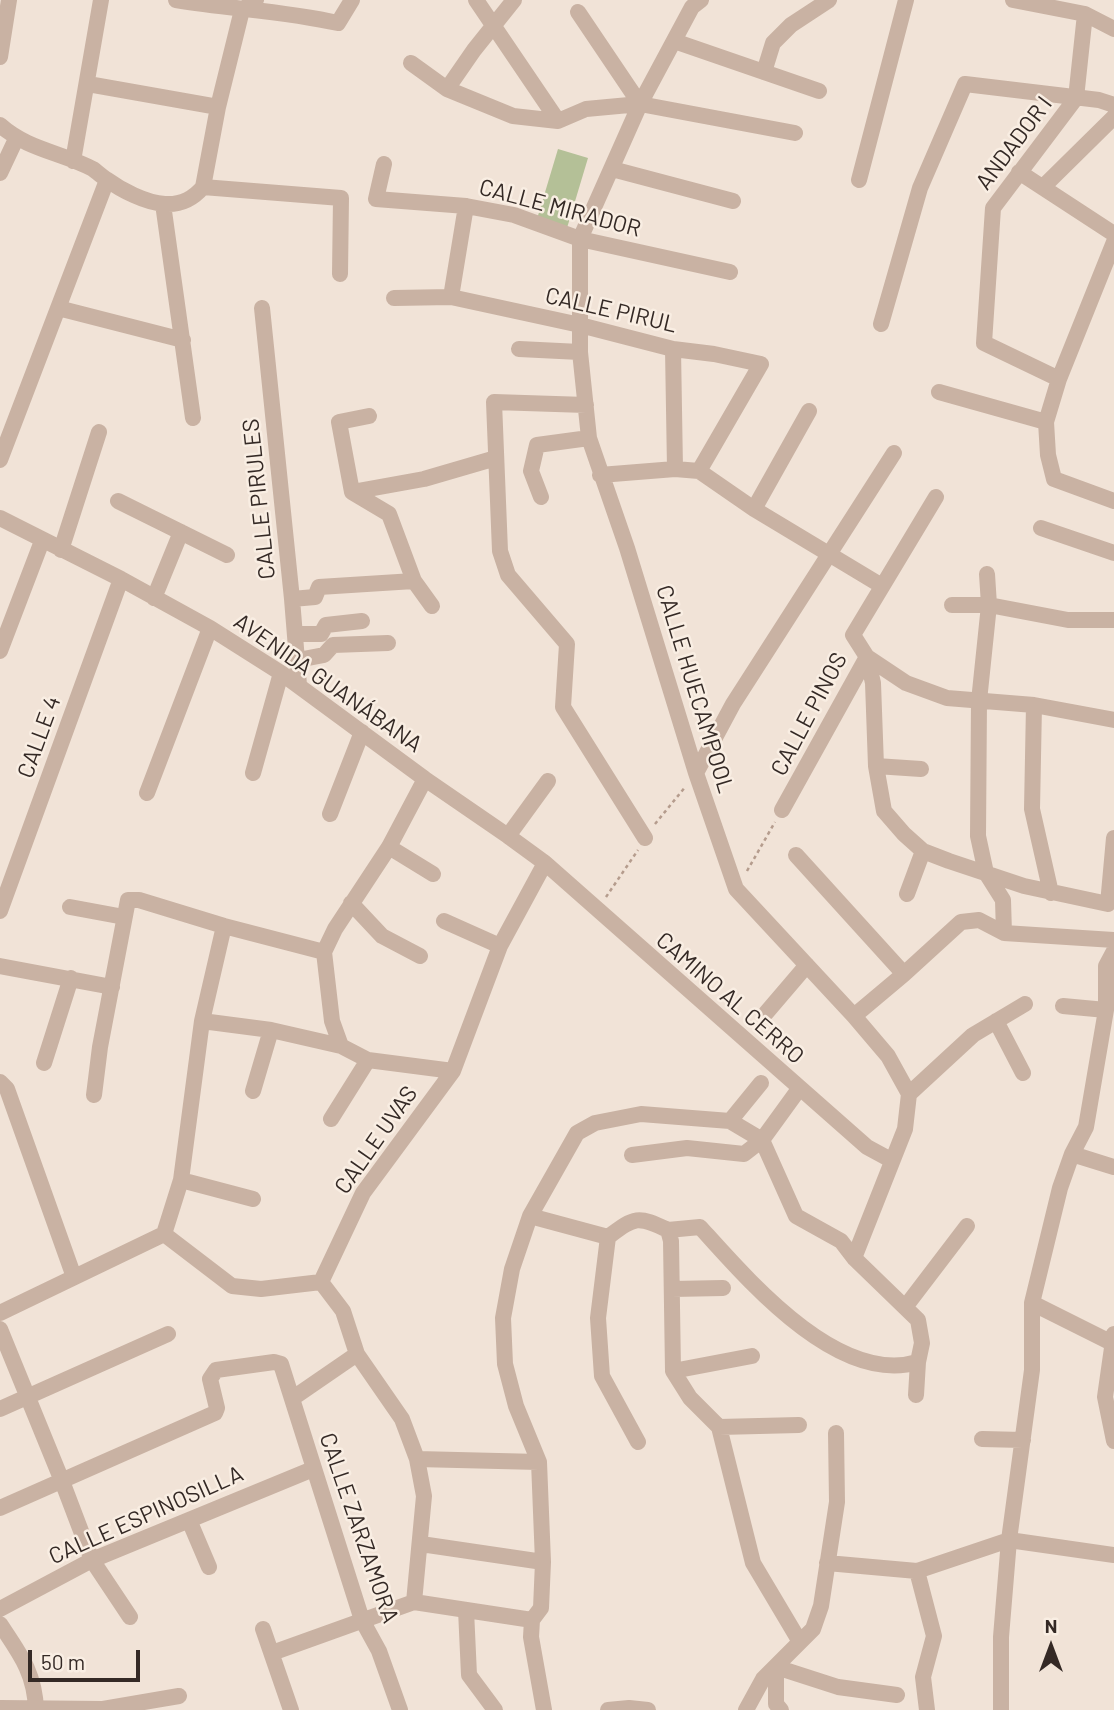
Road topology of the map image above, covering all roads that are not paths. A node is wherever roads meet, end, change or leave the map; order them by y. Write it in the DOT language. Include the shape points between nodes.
graph roads {
  1 [pos="9,0"];
  2 [pos="102,0"];
  3 [pos="176,0"];
  4 [pos="256,0"];
  5 [pos="352,0"];
  6 [pos="476,0"];
  7 [pos="514,0"];
  8 [pos="829,0"];
  9 [pos="906,0"];
  10 [pos="1013,0"];
  11 [pos="693,2"];
  12 [pos="242,10"];
  13 [pos="578,12"];
  14 [pos="1085,14"];
  15 [pos="494,25"];
  16 [pos="1114,29"];
  17 [pos="674,41"];
  18 [pos="0,57"];
  19 [pos="411,63"];
  20 [pos="764,72"];
  21 [pos="88,84"];
  22 [pos="447,89"];
  23 [pos="819,91"];
  24 [pos="1076,98"];
  25 [pos="640,104"];
  26 [pos="1114,105"];
  27 [pos="218,107"];
  28 [pos="1114,117"];
  29 [pos="558,121"];
  30 [pos="0,125"];
  31 [pos="795,133"];
  32 [pos="16,139"];
  33 [pos="73,161"];
  34 [pos="384,164"];
  35 [pos="612,169"];
  36 [pos="1018,172"];
  37 [pos="0,173"];
  38 [pos="107,180"];
  39 [pos="859,180"];
  40 [pos="203,187"];
  41 [pos="1044,187"];
  42 [pos="733,201"];
  43 [pos="163,204"];
  44 [pos="466,206"];
  45 [pos="1114,234"];
  46 [pos="580,239"];
  47 [pos="1114,242"];
  48 [pos="730,272"];
  49 [pos="340,274"];
  50 [pos="451,297"];
  51 [pos="394,298"];
  52 [pos="58,308"];
  53 [pos="261,308"];
  54 [pos="881,324"];
  55 [pos="580,325"];
  56 [pos="183,340"];
  57 [pos="519,349"];
  58 [pos="673,349"];
  59 [pos="580,352"];
  60 [pos="1059,379"];
  61 [pos="939,393"];
  62 [pos="586,405"];
  63 [pos="808,411"];
  64 [pos="369,416"];
  65 [pos="192,418"];
  66 [pos="1046,422"];
  67 [pos="99,432"];
  68 [pos="589,438"];
  69 [pos="894,453"];
  70 [pos="496,458"];
  71 [pos="0,460"];
  72 [pos="675,469"];
  73 [pos="699,471"];
  74 [pos="600,475"];
  75 [pos="352,492"];
  76 [pos="936,496"];
  77 [pos="541,497"];
  78 [pos="118,500"];
  79 [pos="1114,501"];
  80 [pos="754,509"];
  81 [pos="0,518"];
  82 [pos="1041,528"];
  83 [pos="181,532"];
  84 [pos="42,541"];
  85 [pos="61,550"];
  86 [pos="1114,552"];
  87 [pos="830,554"];
  88 [pos="227,555"];
  89 [pos="988,575"];
  90 [pos="121,579"];
  91 [pos="414,581"];
  92 [pos="882,586"];
  93 [pos="154,598"];
  94 [pos="292,599"];
  95 [pos="989,605"];
  96 [pos="432,606"];
  97 [pos="952,606"];
  98 [pos="1114,620"];
  99 [pos="362,621"];
  100 [pos="210,628"];
  101 [pos="295,634"];
  102 [pos="388,643"];
  103 [pos="0,651"];
  104 [pos="867,657"];
  105 [pos="298,660"];
  106 [pos="281,673"];
  107 [pos="299,685"];
  108 [pos="979,701"];
  109 [pos="1034,705"];
  110 [pos="1114,720"];
  111 [pos="362,732"];
  112 [pos="876,766"];
  113 [pos="921,769"];
  114 [pos="253,773"];
  115 [pos="696,773"];
  116 [pos="425,779"];
  117 [pos="548,781"];
  118 [pos="147,793"];
  119 [pos="782,810"];
  120 [pos="330,814"];
  121 [pos="508,836"];
  122 [pos="645,838"];
  123 [pos="1114,838"];
  124 [pos="389,847"];
  125 [pos="923,851"];
  126 [pos="796,855"];
  127 [pos="544,863"];
  128 [pos="986,873"];
  129 [pos="433,874"];
  130 [pos="1051,893"];
  131 [pos="907,894"];
  132 [pos="351,903"];
  133 [pos="71,907"];
  134 [pos="0,911"];
  135 [pos="124,917"];
  136 [pos="444,921"];
  137 [pos="224,926"];
  138 [pos="1004,933"];
  139 [pos="1114,940"];
  140 [pos="500,946"];
  141 [pos="1114,951"];
  142 [pos="324,952"];
  143 [pos="420,956"];
  144 [pos="807,965"];
  145 [pos="0,966"];
  146 [pos="904,974"];
  147 [pos="71,978"];
  148 [pos="112,987"];
  149 [pos="1025,1004"];
  150 [pos="1063,1006"];
  151 [pos="1106,1010"];
  152 [pos="766,1013"];
  153 [pos="854,1016"];
  154 [pos="202,1021"];
  155 [pos="996,1021"];
  156 [pos="271,1030"];
  157 [pos="341,1046"];
  158 [pos="368,1060"];
  159 [pos="44,1063"];
  160 [pos="453,1071"];
  161 [pos="1023,1073"];
  162 [pos="0,1082"];
  163 [pos="761,1083"];
  164 [pos="799,1089"];
  165 [pos="253,1091"];
  166 [pos="909,1094"];
  167 [pos="94,1095"];
  168 [pos="331,1119"];
  169 [pos="730,1121"];
  170 [pos="762,1140"];
  171 [pos="1072,1154"];
  172 [pos="632,1155"];
  173 [pos="891,1160"];
  174 [pos="1114,1167"];
  175 [pos="181,1180"];
  176 [pos="253,1199"];
  177 [pos="530,1216"];
  178 [pos="967,1226"];
  179 [pos="668,1230"];
  180 [pos="164,1234"];
  181 [pos="608,1237"];
  182 [pos="854,1258"];
  183 [pos="74,1277"];
  184 [pos="321,1282"];
  185 [pos="723,1288"];
  186 [pos="671,1289"];
  187 [pos="1032,1303"];
  188 [pos="906,1306"];
  189 [pos="0,1313"];
  190 [pos="0,1329"];
  191 [pos="168,1334"];
  192 [pos="1113,1340"];
  193 [pos="357,1354"];
  194 [pos="752,1356"];
  195 [pos="919,1362"];
  196 [pos="673,1371"];
  197 [pos="916,1395"];
  198 [pos="29,1397"];
  199 [pos="293,1398"];
  200 [pos="0,1409"];
  201 [pos="1111,1415"];
  202 [pos="799,1425"];
  203 [pos="719,1427"];
  204 [pos="836,1433"];
  205 [pos="982,1439"];
  206 [pos="1023,1440"];
  207 [pos="1114,1441"];
  208 [pos="638,1442"];
  209 [pos="417,1459"];
  210 [pos="539,1462"];
  211 [pos="313,1469"];
  212 [pos="62,1481"];
  213 [pos="0,1508"];
  214 [pos="188,1520"];
  215 [pos="1009,1540"];
  216 [pos="421,1544"];
  217 [pos="1114,1555"];
  218 [pos="92,1560"];
  219 [pos="543,1562"];
  220 [pos="827,1563"];
  221 [pos="209,1567"];
  222 [pos="917,1571"];
  223 [pos="414,1602"];
  224 [pos="0,1609"];
  225 [pos="466,1610"];
  226 [pos="130,1617"];
  227 [pos="362,1620"];
  228 [pos="532,1620"];
  229 [pos="0,1624"];
  230 [pos="263,1629"];
  231 [pos="800,1642"];
  232 [pos="272,1653"];
  233 [pos="776,1667"];
  234 [pos="897,1695"];
  235 [pos="178,1696"];
  236 [pos="0,1708"];
  237 [pos="36,1709"];
  238 [pos="292,1710"];
  239 [pos="400,1710"];
  240 [pos="495,1710"];
  241 [pos="544,1710"];
  242 [pos="608,1710"];
  243 [pos="648,1710"];
  244 [pos="746,1710"];
  245 [pos="781,1710"];
  246 [pos="927,1710"];
  247 [pos="1001,1710"];
  1 -- 18 [label="street"];
  2 -- 21 [label="street"];
  3 -- 12 [label="street"];
  4 -- 12 [label="street"];
  5 -- 12 [label="street" via="338,23"];
  6 -- 15 [label="street"];
  7 -- 15 [label="street"];
  8 -- 20 [label="street" via="773,43"];
  9 -- 39 [label="street"];
  10 -- 14 [label="street"];
  11 -- 17 [label="street"];
  12 -- 27 [label="street"];
  13 -- 25 [label="street"];
  14 -- 16 [label="street"];
  14 -- 24 [label="street, ANDADOR I"];
  15 -- 22 [label="street"];
  15 -- 29 [label="street"];
  17 -- 20 [label="street"];
  17 -- 25 [label="street"];
  19 -- 22 [label="street"];
  20 -- 23 [label="street"];
  21 -- 27 [label="street"];
  21 -- 33 [label="street"];
  22 -- 29 [label="street" via="513,116"];
  24 -- 26 [label="street"];
  24 -- 36 [label="street, ANDADOR I"];
  24 -- 54 [label="street" via="965,84 920,188"];
  25 -- 29 [label="street" via="586,108"];
  25 -- 31 [label="street"];
  25 -- 35 [label="street"];
  27 -- 40 [label="street"];
  28 -- 41 [label="street"];
  30 -- 32 [label="street"];
  32 -- 33 [label="street"];
  32 -- 37 [label="street"];
  33 -- 38 [label="street"];
  34 -- 44 [label="street, CALLE MIRADOR" via="376,199"];
  35 -- 42 [label="street"];
  35 -- 46 [label="street"];
  36 -- 41 [label="street"];
  36 -- 60 [label="street, ANDADOR I" via="993,208 984,343"];
  38 -- 43 [label="street"];
  38 -- 52 [label="street"];
  40 -- 43 [label="street" via="183,203"];
  40 -- 49 [label="street" via="341,198"];
  41 -- 45 [label="street"];
  43 -- 56 [label="street"];
  44 -- 46 [label="street, CALLE MIRADOR" via="514,215"];
  44 -- 50 [label="street"];
  46 -- 48 [label="street, CALLE MIRADOR"];
  46 -- 55 [label="street, CALLE HUECAMPOOL"];
  47 -- 60 [label="street"];
  50 -- 51 [label="street, CALLE PIRUL"];
  50 -- 55 [label="street, CALLE PIRUL"];
  52 -- 56 [label="street"];
  52 -- 71 [label="street"];
  53 -- 94 [label="street, CALLE PIRULES"];
  55 -- 58 [label="street, CALLE PIRUL"];
  55 -- 59 [label="street, CALLE HUECAMPOOL"];
  56 -- 65 [label="street"];
  57 -- 59 [label="street"];
  58 -- 72 [label="street"];
  58 -- 73 [label="street, CALLE PIRUL" via="761,365"];
  59 -- 62 [label="street, CALLE HUECAMPOOL"];
  60 -- 66 [label="street"];
  61 -- 66 [label="street"];
  62 -- 68 [label="street, CALLE HUECAMPOOL"];
  62 -- 70 [label="street" via="494,402"];
  63 -- 80 [label="street"];
  64 -- 75 [label="street" via="339,422"];
  66 -- 79 [label="street" via="1054,479"];
  67 -- 85 [label="street"];
  68 -- 74 [label="street, CALLE HUECAMPOOL"];
  68 -- 77 [label="street" via="537,445 531,471"];
  69 -- 87 [label="street"];
  70 -- 75 [label="street" via="424,479"];
  70 -- 122 [label="street" via="500,551 509,575 568,644 563,707"];
  72 -- 73 [label="street"];
  72 -- 74 [label="street"];
  73 -- 80 [label="street"];
  74 -- 115 [label="street, CALLE HUECAMPOOL"];
  75 -- 91 [label="street" via="388,514"];
  76 -- 92 [label="street, CALLE PINOS"];
  78 -- 83 [label="street"];
  80 -- 87 [label="street"];
  81 -- 84 [label="street, AVENIDA GUANÁBANA"];
  82 -- 86 [label="street"];
  83 -- 88 [label="street"];
  83 -- 93 [label="street"];
  84 -- 85 [label="street, AVENIDA GUANÁBANA"];
  84 -- 103 [label="street"];
  85 -- 90 [label="street, AVENIDA GUANÁBANA"];
  87 -- 92 [label="street"];
  87 -- 115 [label="street" via="733,704"];
  89 -- 95 [label="street"];
  90 -- 93 [label="street, AVENIDA GUANÁBANA"];
  90 -- 134 [label="street, CALLE 4"];
  91 -- 94 [label="street" via="319,587 315,597"];
  91 -- 96 [label="street"];
  92 -- 104 [label="street, CALLE PINOS" via="853,635"];
  93 -- 100 [label="street, AVENIDA GUANÁBANA"];
  94 -- 101 [label="street, CALLE PIRULES"];
  95 -- 97 [label="street"];
  95 -- 98 [label="street" via="1068,620"];
  95 -- 108 [label="street"];
  99 -- 101 [label="street" via="326,625 321,634"];
  100 -- 106 [label="street, AVENIDA GUANÁBANA"];
  100 -- 118 [label="street"];
  101 -- 105 [label="street, CALLE PIRULES"];
  102 -- 105 [label="street" via="333,645 324,655"];
  104 -- 108 [label="street" via="906,683 947,698"];
  104 -- 112 [label="street" via="873,682"];
  104 -- 119 [label="street, CALLE PINOS"];
  105 -- 107 [label="street, CALLE PIRULES"];
  106 -- 107 [label="street, AVENIDA GUANÁBANA"];
  106 -- 114 [label="street"];
  107 -- 111 [label="street, AVENIDA GUANÁBANA"];
  108 -- 109 [label="street"];
  108 -- 128 [label="street" via="978,836"];
  109 -- 110 [label="street"];
  109 -- 130 [label="street" via="1032,809"];
  111 -- 116 [label="street, AVENIDA GUANÁBANA"];
  111 -- 120 [label="street"];
  112 -- 113 [label="street"];
  112 -- 125 [label="street" via="884,811"];
  115 -- 144 [label="street, CALLE HUECAMPOOL" via="736,888"];
  116 -- 121 [label="street, AVENIDA GUANÁBANA"];
  116 -- 124 [label="street"];
  117 -- 121 [label="street"];
  121 -- 127 [label="street, AVENIDA GUANÁBANA"];
  123 -- 130 [label="street" via="1108,904"];
  124 -- 129 [label="street"];
  124 -- 132 [label="street"];
  125 -- 128 [label="street"];
  125 -- 131 [label="street"];
  126 -- 146 [label="street"];
  127 -- 140 [label="street, CALLE UVAS"];
  127 -- 164 [label="street, CAMINO AL CERRO"];
  128 -- 130 [label="street"];
  128 -- 138 [label="street" via="1003,900"];
  132 -- 142 [label="street"];
  132 -- 143 [label="street" via="382,936"];
  133 -- 135 [label="street"];
  135 -- 137 [label="street" via="128,900 139,900"];
  135 -- 148 [label="street"];
  136 -- 140 [label="street"];
  137 -- 142 [label="street"];
  137 -- 154 [label="street"];
  138 -- 139 [label="street"];
  138 -- 146 [label="street" via="979,920 961,922"];
  140 -- 160 [label="street, CALLE UVAS"];
  141 -- 151 [label="street" via="1106,966"];
  142 -- 157 [label="street" via="332,1021"];
  144 -- 152 [label="street"];
  144 -- 153 [label="street, CALLE HUECAMPOOL"];
  145 -- 147 [label="street"];
  146 -- 153 [label="street"];
  147 -- 148 [label="street"];
  147 -- 159 [label="street"];
  148 -- 167 [label="street"];
  149 -- 155 [label="street"];
  150 -- 151 [label="street"];
  151 -- 171 [label="street" via="1086,1127"];
  153 -- 166 [label="street, CALLE HUECAMPOOL" via="888,1056"];
  154 -- 156 [label="street"];
  154 -- 175 [label="street"];
  155 -- 161 [label="street"];
  155 -- 166 [label="street" via="973,1035"];
  156 -- 157 [label="street"];
  156 -- 165 [label="street"];
  157 -- 158 [label="street"];
  158 -- 160 [label="street"];
  158 -- 168 [label="street"];
  160 -- 184 [label="street, CALLE UVAS" via="363,1193"];
  162 -- 183 [label="street" via="8,1089"];
  163 -- 169 [label="street"];
  164 -- 170 [label="street"];
  164 -- 173 [label="street, CAMINO AL CERRO" via="867,1147"];
  166 -- 173 [label="street" via="905,1129"];
  169 -- 170 [label="street"];
  169 -- 177 [label="street" via="641,1114 594,1123 577,1133"];
  170 -- 172 [label="street" via="744,1154 687,1148"];
  170 -- 182 [label="street" via="796,1216 841,1241"];
  171 -- 174 [label="street"];
  171 -- 187 [label="street"];
  173 -- 182 [label="street"];
  175 -- 176 [label="street"];
  175 -- 180 [label="street"];
  177 -- 181 [label="street"];
  177 -- 210 [label="street" via="512,1269 503,1318 505,1364"];
  178 -- 188 [label="street"];
  179 -- 181 [label="street" via="647,1219 630,1221"];
  179 -- 186 [label="street"];
  179 -- 195 [label="street" via="700,1227 754,1285 805,1329 842,1352 883,1366"];
  180 -- 183 [label="street"];
  180 -- 184 [label="street" via="232,1286 261,1289"];
  181 -- 208 [label="street" via="598,1318 602,1376"];
  182 -- 188 [label="street"];
  183 -- 189 [label="street"];
  184 -- 193 [label="street" via="343,1311"];
  185 -- 186 [label="street"];
  186 -- 196 [label="street"];
  187 -- 192 [label="street"];
  187 -- 206 [label="street" via="1032,1370"];
  188 -- 195 [label="street" via="919,1320"];
  190 -- 198 [label="street"];
  191 -- 198 [label="street"];
  192 -- 201 [label="street" via="1105,1397"];
  193 -- 199 [label="street"];
  193 -- 209 [label="street" via="402,1419"];
  194 -- 196 [label="street"];
  195 -- 197 [label="street"];
  196 -- 203 [label="street" via="690,1398"];
  198 -- 200 [label="street"];
  198 -- 212 [label="street"];
  199 -- 211 [label="street, CALLE ZARZAMORA"];
  199 -- 212 [label="street, CALLE ZARZAMORA" via="281,1364 216,1370 210,1379 217,1411"];
  201 -- 207 [label="street"];
  202 -- 203 [label="street"];
  203 -- 231 [label="street" via="753,1563"];
  204 -- 220 [label="street" via="837,1502"];
  205 -- 206 [label="street"];
  206 -- 215 [label="street"];
  209 -- 210 [label="street"];
  209 -- 216 [label="street" via="424,1496"];
  210 -- 219 [label="street"];
  211 -- 214 [label="street, CALLE ESPINOSILLA"];
  211 -- 227 [label="street, CALLE ZARZAMORA"];
  212 -- 213 [label="street"];
  212 -- 218 [label="street"];
  214 -- 218 [label="street, CALLE ESPINOSILLA"];
  214 -- 221 [label="street"];
  215 -- 217 [label="street"];
  215 -- 222 [label="street"];
  215 -- 247 [label="street"];
  216 -- 219 [label="street"];
  216 -- 223 [label="street"];
  218 -- 224 [label="street, CALLE ESPINOSILLA"];
  218 -- 226 [label="street"];
  219 -- 228 [label="street" via="541,1608"];
  220 -- 222 [label="street"];
  220 -- 231 [label="street" via="817,1618"];
  222 -- 246 [label="street" via="934,1636 923,1676"];
  223 -- 225 [label="street"];
  223 -- 227 [label="street"];
  225 -- 228 [label="street"];
  225 -- 240 [label="street" via="469,1675"];
  227 -- 232 [label="street"];
  227 -- 239 [label="street, CALLE ZARZAMORA" via="379,1651"];
  228 -- 241 [label="street"];
  229 -- 237 [label="street" via="28,1667"];
  230 -- 232 [label="street"];
  231 -- 233 [label="street"];
  232 -- 238 [label="street"];
  233 -- 234 [label="street" via="838,1688"];
  233 -- 244 [label="street" via="763,1679"];
  233 -- 245 [label="street" via="776,1704"];
  235 -- 237 [label="street" via="103,1709"];
  236 -- 237 [label="street"];
  242 -- 243 [label="street"];
}
